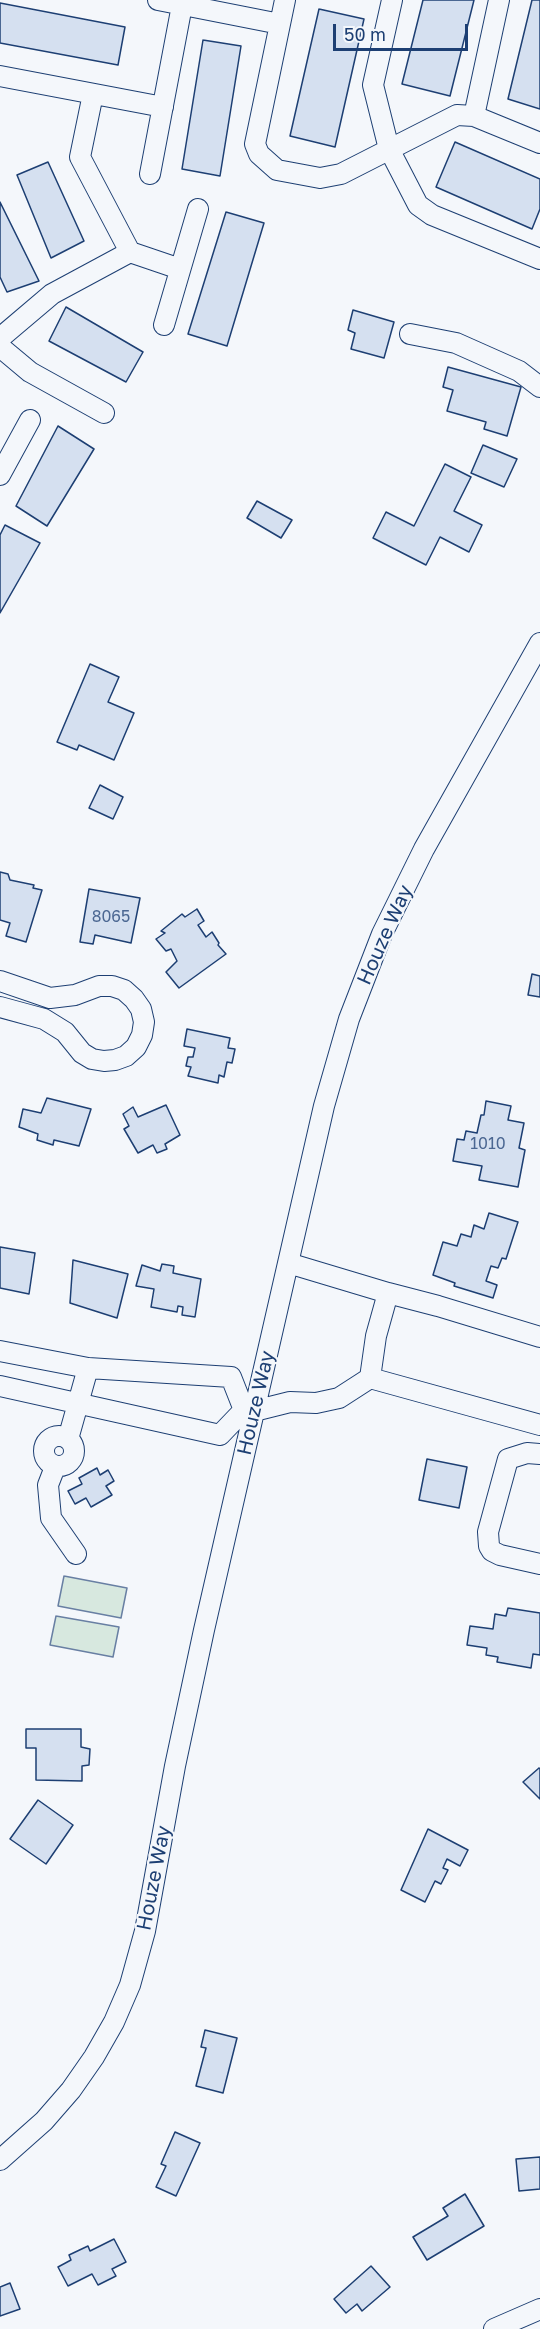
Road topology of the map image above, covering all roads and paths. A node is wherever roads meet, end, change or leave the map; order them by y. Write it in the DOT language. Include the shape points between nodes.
graph roads {
  1 [pos="158,0"];
  2 [pos="285,0"];
  3 [pos="392,0"];
  4 [pos="499,0"];
  5 [pos="183,2"];
  6 [pos="243,8"];
  7 [pos="280,24"];
  8 [pos="0,76"];
  9 [pos="93,94"];
  10 [pos="163,107"];
  11 [pos="474,116"];
  12 [pos="540,143"];
  13 [pos="389,149"];
  14 [pos="150,174"];
  15 [pos="198,208"];
  16 [pos="130,252"];
  17 [pos="540,259"];
  18 [pos="180,269"];
  19 [pos="164,325"];
  20 [pos="410,334"];
  21 [pos="0,338"];
  22 [pos="0,346"];
  23 [pos="540,387"];
  24 [pos="104,413"];
  25 [pos="30,420"];
  26 [pos="0,475"];
  27 [pos="537,653"];
  28 [pos="0,981"];
  29 [pos="50,998"];
  30 [pos="0,1007"];
  31 [pos="44,1019"];
  32 [pos="288,1263"];
  33 [pos="387,1293"];
  34 [pos="540,1337"];
  35 [pos="0,1351"];
  36 [pos="88,1368"];
  37 [pos="370,1378"];
  38 [pos="0,1386"];
  39 [pos="78,1403"];
  40 [pos="249,1410"];
  41 [pos="540,1425"];
  42 [pos="540,1454"];
  43 [pos="76,1554"];
  44 [pos="540,1564"];
  45 [pos="0,2160"];
  46 [pos="540,2309"];
  47 [pos="494,2329"];
  1 -- 5 [label="street"];
  2 -- 7 [label="street"];
  3 -- 13 [label="street" via="374,85"];
  4 -- 11 [label="street"];
  5 -- 6 [label="street"];
  5 -- 10 [label="street"];
  6 -- 7 [label="street"];
  7 -- 13 [label="street" via="255,144 259,154 277,170 320,178 341,174"];
  8 -- 9 [label="street"];
  9 -- 10 [label="street"];
  9 -- 16 [label="street" via="81,157"];
  10 -- 14 [label="street"];
  11 -- 12 [label="street"];
  11 -- 13 [label="street" via="457,115"];
  13 -- 17 [label="street" via="418,205"];
  15 -- 18 [label="street"];
  16 -- 18 [label="street"];
  16 -- 21 [label="street" via="52,294"];
  18 -- 19 [label="street"];
  20 -- 23 [label="street" via="456,343 519,371"];
  22 -- 24 [label="street" via="30,372"];
  25 -- 26 [label="street"];
  27 -- 32 [label="street, Houze Way" via="424,849 382,934 349,1019 324,1106"];
  28 -- 29 [label="street"];
  29 -- 31 [label="street"];
  29 -- 31 [label="street" via="75,995 99,986 124,990 141,1010 142,1035 126,1056 104,1061 82,1053 65,1032"];
  30 -- 31 [label="street"];
  32 -- 33 [label="street"];
  32 -- 40 [label="street, Houze Way"];
  33 -- 34 [label="street"];
  33 -- 37 [label="street"];
  35 -- 36 [label="street"];
  36 -- 39 [label="street"];
  36 -- 40 [label="street" via="231,1377"];
  37 -- 40 [label="street" via="339,1398"];
  37 -- 41 [label="street"];
  38 -- 39 [label="street"];
  39 -- 40 [label="street" via="220,1435"];
  39 -- 43 [label="street" via="68,1439 74,1450 71,1461 55,1467 48,1485 51,1518"];
  40 -- 45 [label="street, Houze Way" via="145,1931 130,1985 104,2040 71,2090 44,2121"];
  42 -- 44 [label="street" via="508,1459 488,1532 492,1551"];
  46 -- 47 [label="street"];
}
